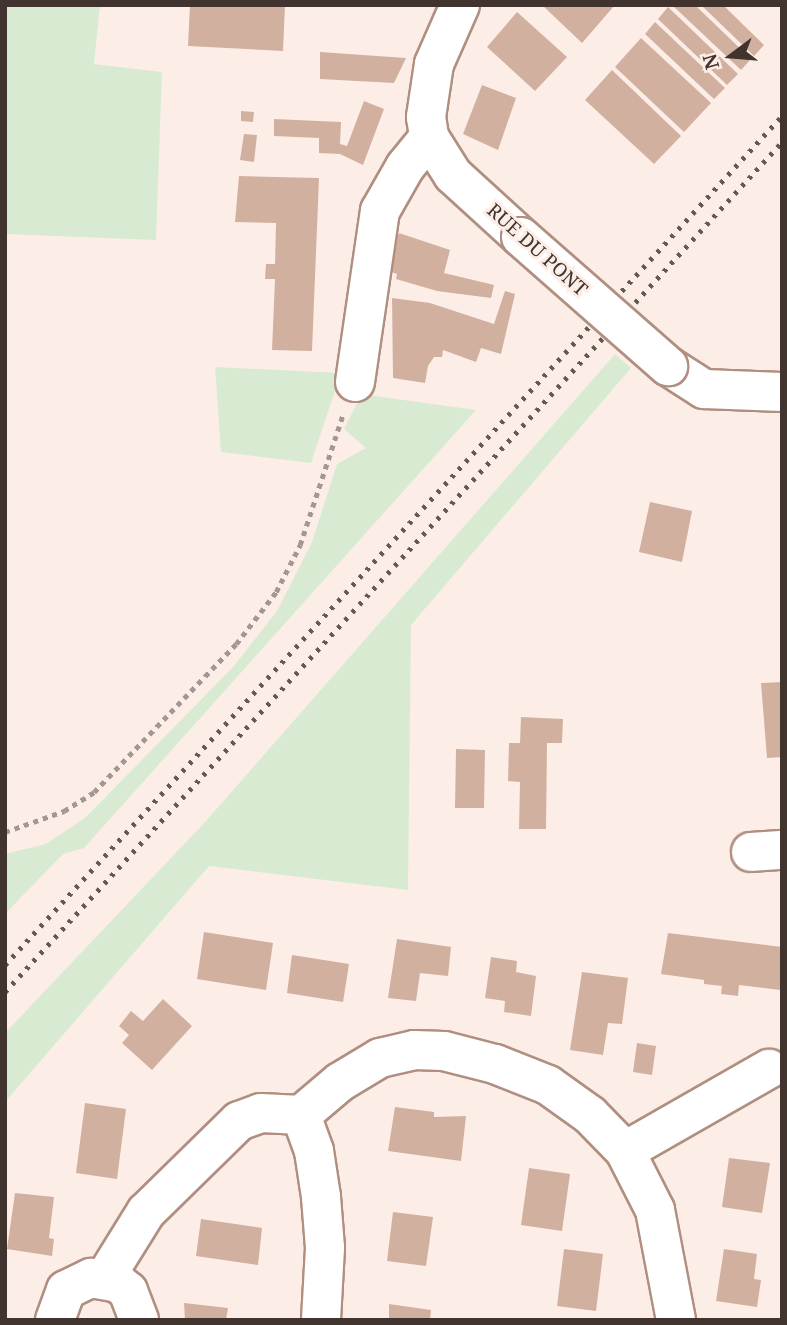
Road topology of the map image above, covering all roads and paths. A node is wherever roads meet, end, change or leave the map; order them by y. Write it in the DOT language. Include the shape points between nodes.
graph roads {
  1 [pos="460,5"];
  2 [pos="429,137"];
  3 [pos="355,382"];
  4 [pos="782,392"];
  5 [pos="5,832"];
  6 [pos="769,1069"];
  7 [pos="301,1115"];
  8 [pos="625,1151"];
  9 [pos="105,1278"];
  10 [pos="55,1320"];
  11 [pos="139,1320"];
  12 [pos="321,1320"];
  13 [pos="676,1320"];
  1 -- 2 [label="street" via="434,64 428,95"];
  2 -- 3 [label="street" via="380,211"];
  2 -- 4 [label="street, RUE DU PONT, bridge" via="453,175 668,366 704,389"];
  3 -- 5 [label="path" via="300,545 276,592 244,634 94,792 64,811"];
  6 -- 8 [label="street"];
  7 -- 8 [label="street" via="340,1082 380,1058 414,1050 444,1051 548,1085 590,1115"];
  7 -- 9 [label="street" via="261,1113 239,1121 218,1137 146,1212"];
  7 -- 12 [label="street" via="314,1152 321,1197 325,1248"];
  8 -- 13 [label="street" via="655,1210"];
  9 -- 10 [label="street" via="78,1282 66,1290"];
  9 -- 11 [label="street" via="128,1291"];
}
